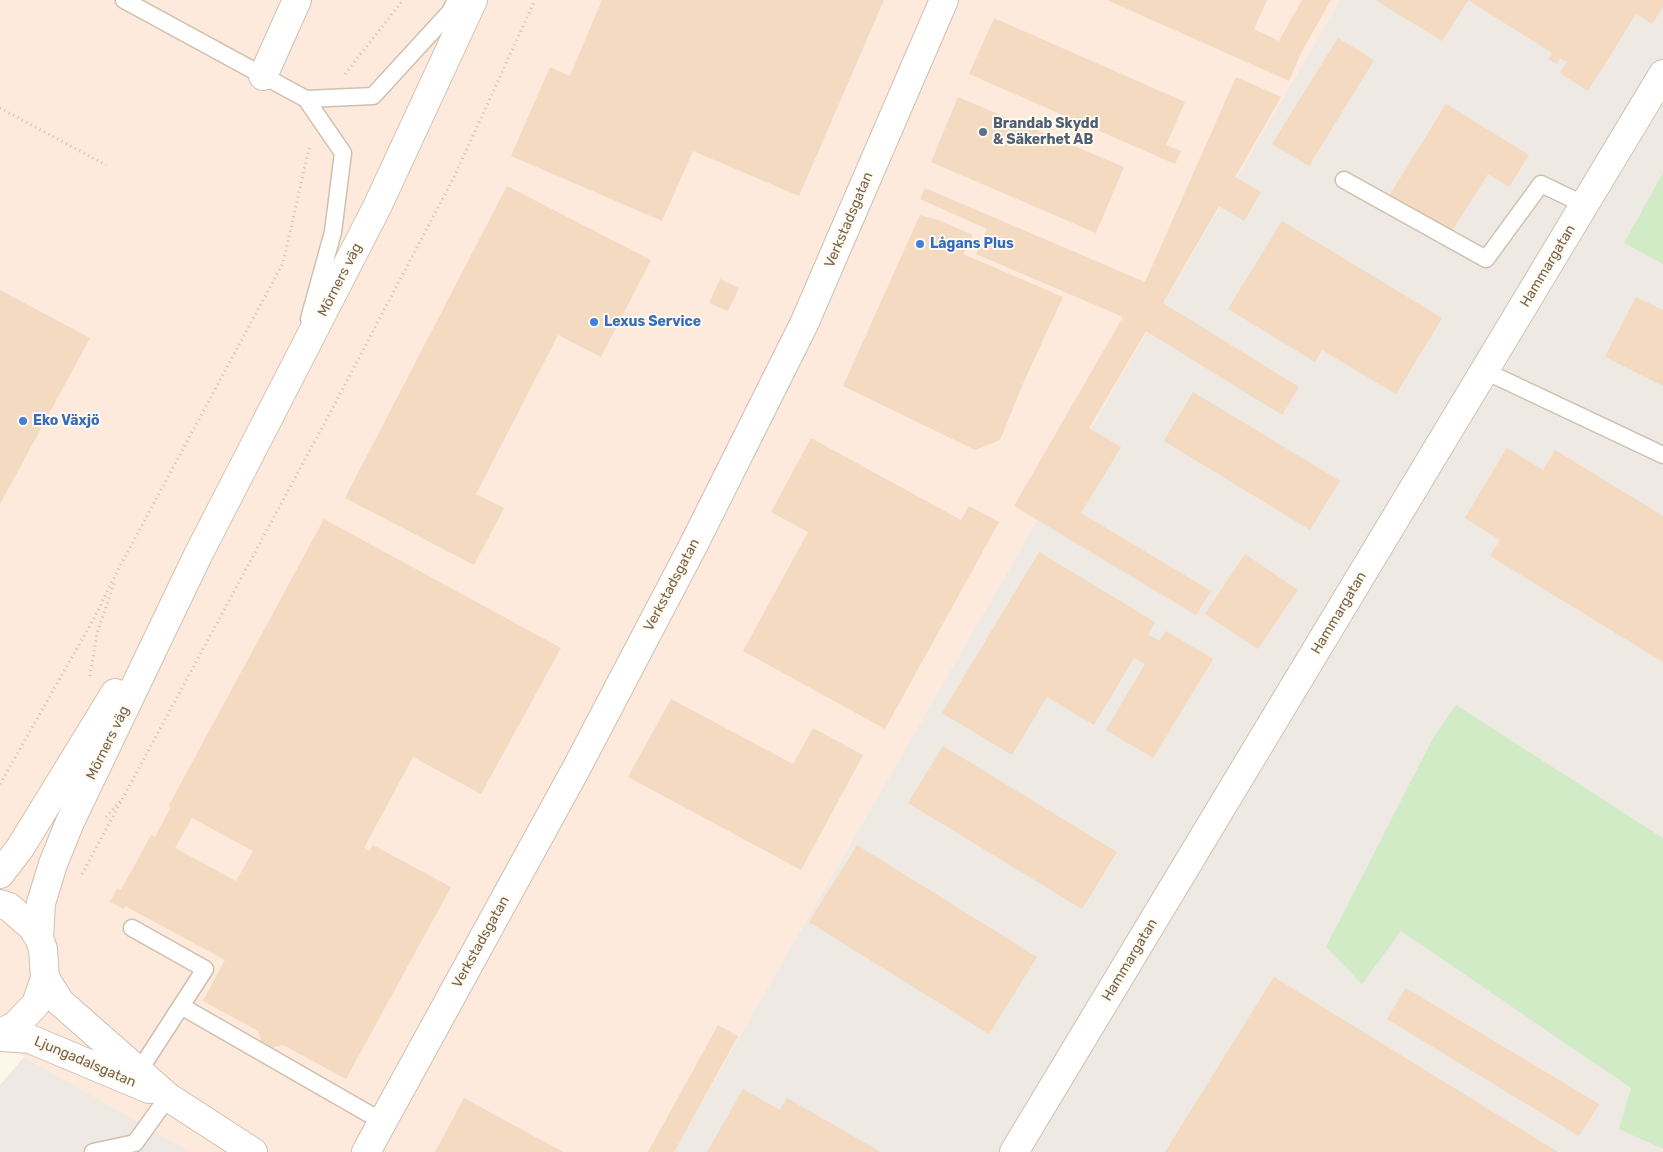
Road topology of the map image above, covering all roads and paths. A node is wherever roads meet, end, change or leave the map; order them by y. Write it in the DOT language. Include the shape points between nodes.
graph roads {
  1 [pos="124,0"];
  2 [pos="297,0"];
  3 [pos="403,0"];
  4 [pos="456,0"];
  5 [pos="473,0"];
  6 [pos="535,0"];
  7 [pos="944,0"];
  8 [pos="1663,74"];
  9 [pos="263,76"];
  10 [pos="331,98"];
  11 [pos="306,99"];
  12 [pos="0,108"];
  13 [pos="320,119"];
  14 [pos="106,165"];
  15 [pos="1344,180"];
  16 [pos="1585,205"];
  17 [pos="297,364"];
  18 [pos="1485,371"];
  19 [pos="1663,456"];
  20 [pos="198,555"];
  21 [pos="119,568"];
  22 [pos="89,684"];
  23 [pos="0,784"];
  24 [pos="125,795"];
  25 [pos="0,874"];
  26 [pos="0,904"];
  27 [pos="132,928"];
  28 [pos="38,938"];
  29 [pos="45,978"];
  30 [pos="181,1006"];
  31 [pos="0,1035"];
  32 [pos="139,1071"];
  33 [pos="168,1097"];
  34 [pos="383,1122"];
  35 [pos="93,1152"];
  36 [pos="253,1152"];
  37 [pos="366,1152"];
  38 [pos="1014,1152"];
  1 -- 9 [label="lane"];
  2 -- 9 [label="street"];
  3 -- 10 [label="path" via="342,78"];
  4 -- 10 [label="lane" via="450,12 373,96"];
  5 -- 17 [label="street, Mörners väg" via="377,207"];
  6 -- 24 [label="path" via="454,177"];
  7 -- 34 [label="street, Verkstadsgatan" via="804,324 697,538"];
  8 -- 16 [label="street, Hammargatan"];
  9 -- 11 [label="lane"];
  10 -- 11 [label="lane"];
  11 -- 13 [label="lane"];
  12 -- 14 [label="path"];
  13 -- 17 [label="lane" via="343,153 333,232"];
  13 -- 21 [label="path" via="312,134 283,263"];
  15 -- 16 [label="lane" via="1486,259 1541,184"];
  16 -- 18 [label="street, Hammargatan"];
  17 -- 20 [label="street, Mörners väg"];
  18 -- 19 [label="lane"];
  18 -- 38 [label="street, Hammargatan"];
  20 -- 25 [label="street, Mörners väg" via="49,803"];
  20 -- 28 [label="street, Mörners väg" via="70,822 41,903"];
  21 -- 22 [label="path" via="97,633"];
  21 -- 23 [label="path"];
  26 -- 28 [label="street" via="9,907 32,927"];
  27 -- 30 [label="lane" via="205,969"];
  28 -- 29 [label="street" via="43,949"];
  29 -- 31 [label="street" via="36,1004 15,1026"];
  29 -- 32 [label="street, Ljungadalsgatan" via="60,1002"];
  30 -- 32 [label="lane"];
  30 -- 34 [label="lane"];
  31 -- 33 [label="street, Ljungadalsgatan" via="30,1039"];
  32 -- 33 [label="street, Ljungadalsgatan"];
  33 -- 35 [label="lane" via="135,1143"];
  33 -- 36 [label="street, Ljungadalsgatan"];
  34 -- 37 [label="street, Verkstadsgatan"];
}
